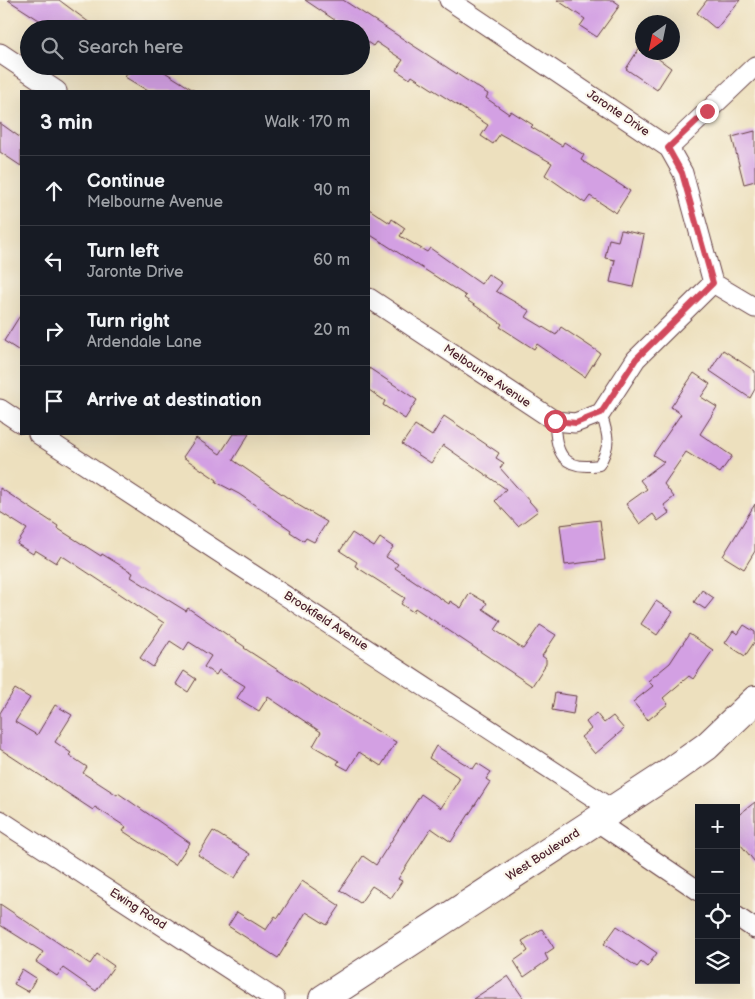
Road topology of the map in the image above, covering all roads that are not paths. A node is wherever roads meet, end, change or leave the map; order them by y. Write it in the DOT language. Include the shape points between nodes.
graph roads {
  1 [pos="449,0"];
  2 [pos="0,53"];
  3 [pos="20,66"];
  4 [pos="755,66"];
  5 [pos="34,75"];
  6 [pos="56,90"];
  7 [pos="668,148"];
  8 [pos="713,283"];
  9 [pos="370,299"];
  10 [pos="755,308"];
  11 [pos="0,409"];
  12 [pos="601,413"];
  13 [pos="20,421"];
  14 [pos="555,421"];
  15 [pos="39,435"];
  16 [pos="755,700"];
  17 [pos="605,815"];
  18 [pos="0,820"];
  19 [pos="695,888"];
  20 [pos="740,919"];
  21 [pos="755,929"];
  22 [pos="275,999"];
  23 [pos="323,999"];
  1 -- 7 [label="street, Jaronte Drive"];
  2 -- 3 [label="street"];
  4 -- 7 [label="street"];
  5 -- 6 [label="street"];
  7 -- 8 [label="street, Jaronte Drive" via="682,173"];
  8 -- 10 [label="street"];
  8 -- 12 [label="street" via="636,359"];
  9 -- 14 [label="street, Melbourne Avenue"];
  11 -- 13 [label="street"];
  12 -- 14 [label="street" via="576,423"];
  12 -- 14 [label="lane" via="608,436 607,450 599,464 583,467 565,460 555,443"];
  15 -- 17 [label="street, Brookfield Avenue"];
  16 -- 17 [label="street, West Boulevard" via="707,746"];
  17 -- 19 [label="street, Brookfield Avenue"];
  17 -- 23 [label="street, West Boulevard"];
  18 -- 22 [label="street, Ewing Road"];
  20 -- 21 [label="street"];
}
